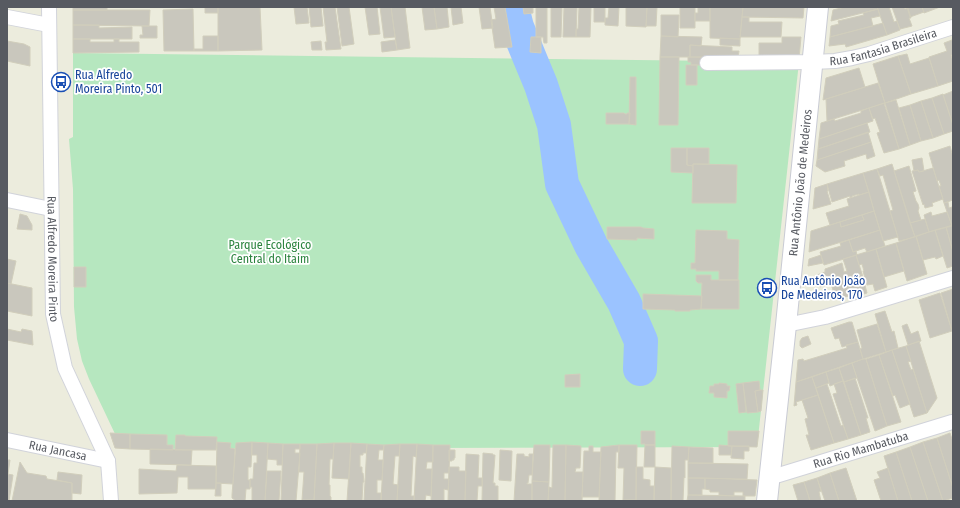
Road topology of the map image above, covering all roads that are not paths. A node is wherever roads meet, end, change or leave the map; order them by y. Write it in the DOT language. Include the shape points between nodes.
graph roads {
  1 [pos="49,7"];
  2 [pos="818,7"];
  3 [pos="7,17"];
  4 [pos="49,25"];
  5 [pos="953,27"];
  6 [pos="812,62"];
  7 [pos="706,63"];
  8 [pos="7,200"];
  9 [pos="51,209"];
  10 [pos="953,278"];
  11 [pos="786,325"];
  12 [pos="952,422"];
  13 [pos="7,440"];
  14 [pos="108,461"];
  15 [pos="769,478"];
  16 [pos="111,501"];
  17 [pos="767,501"];
  1 -- 4 [label="street, Rua Alfredo Moreira Pinto"];
  2 -- 6 [label="street, Rua Antônio João de Medeiros"];
  3 -- 4 [label="street"];
  4 -- 9 [label="street, Rua Alfredo Moreira Pinto"];
  5 -- 6 [label="street, Rua Fantasia Brasileira" via="852,58"];
  6 -- 7 [label="street, Rua Fantasia Brasileira"];
  6 -- 11 [label="street, Rua Antônio João de Medeiros"];
  8 -- 9 [label="street"];
  9 -- 14 [label="street, Rua Alfredo Moreira Pinto" via="52,314 66,368"];
  10 -- 11 [label="street" via="825,317"];
  11 -- 15 [label="street, Rua Antônio João de Medeiros"];
  12 -- 15 [label="street, Rua Rio Mambatuba"];
  13 -- 14 [label="street, Rua Jancasa"];
  14 -- 16 [label="street, Rua Alfredo Moreira Pinto"];
  15 -- 17 [label="street, Rua Antônio João de Medeiros"];
}
